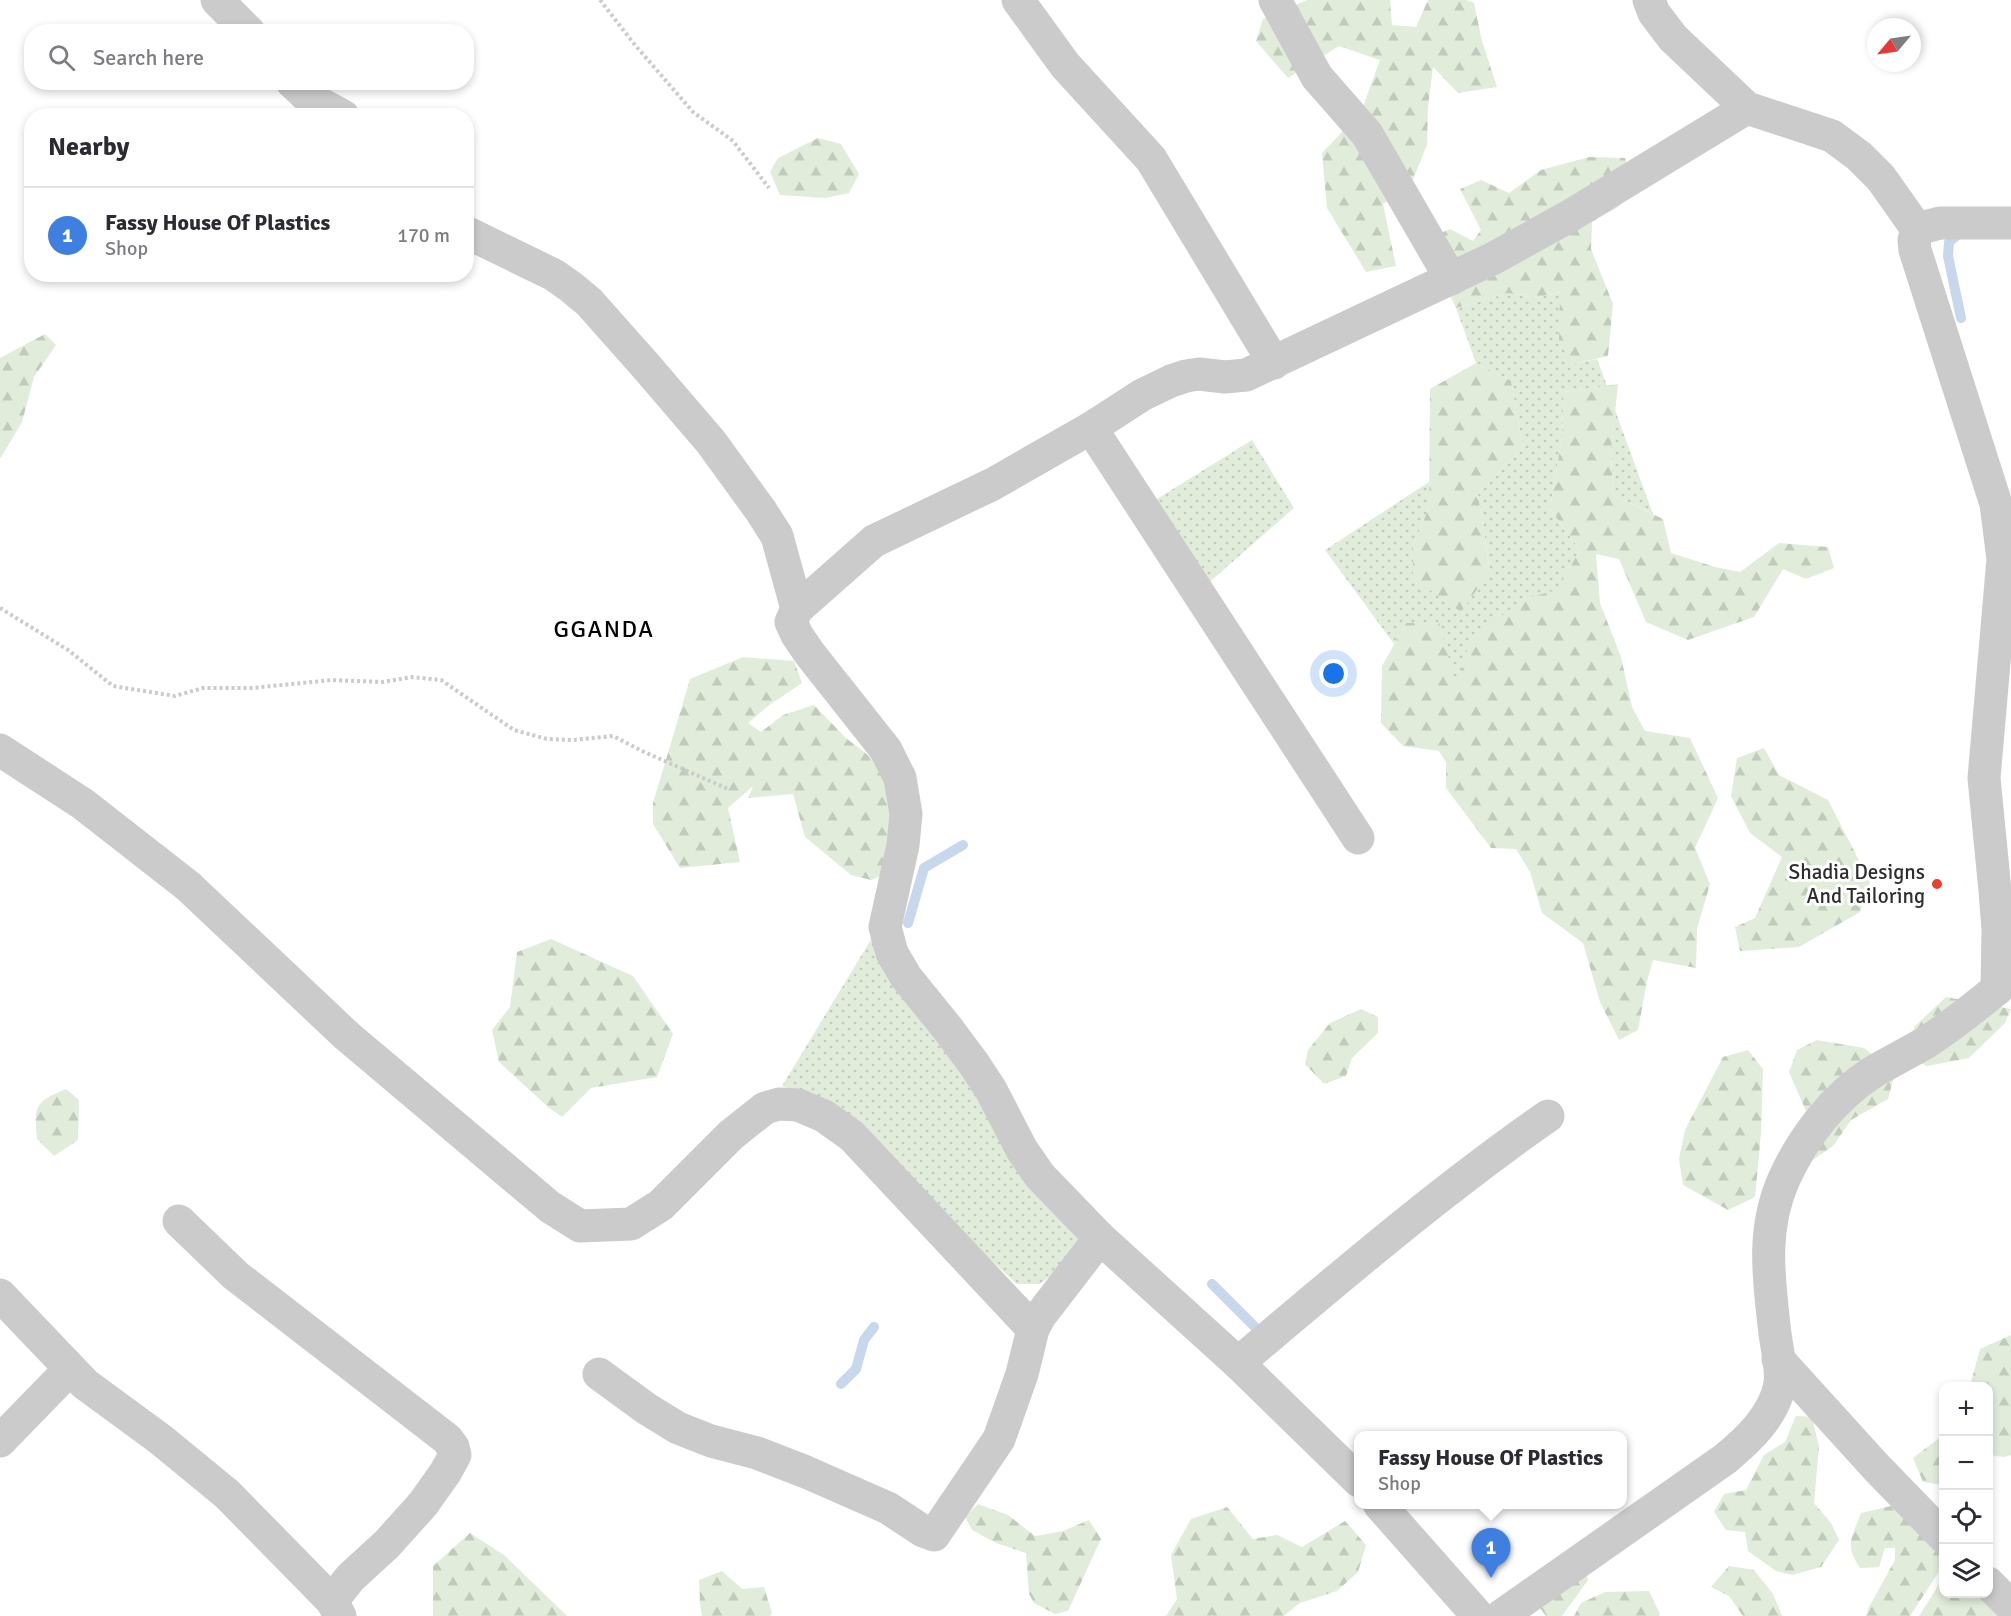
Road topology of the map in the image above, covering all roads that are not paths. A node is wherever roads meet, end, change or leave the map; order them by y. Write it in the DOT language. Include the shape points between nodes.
graph roads {
  1 [pos="217,0"];
  2 [pos="1018,0"];
  3 [pos="1275,0"];
  4 [pos="1649,0"];
  5 [pos="241,24"];
  6 [pos="301,90"];
  7 [pos="328,108"];
  8 [pos="1747,108"];
  9 [pos="2010,219"];
  10 [pos="1917,229"];
  11 [pos="474,236"];
  12 [pos="1451,279"];
  13 [pos="1274,363"];
  14 [pos="1091,428"];
  15 [pos="797,609"];
  16 [pos="0,750"];
  17 [pos="1358,838"];
  18 [pos="2004,991"];
  19 [pos="1548,1116"];
  20 [pos="179,1221"];
  21 [pos="1100,1238"];
  22 [pos="0,1295"];
  23 [pos="1033,1329"];
  24 [pos="1778,1359"];
  25 [pos="1238,1363"];
  26 [pos="70,1369"];
  27 [pos="599,1374"];
  28 [pos="0,1441"];
  29 [pos="1354,1476"];
  30 [pos="1383,1509"];
  31 [pos="1939,1531"];
  32 [pos="1993,1587"];
  33 [pos="2011,1606"];
  34 [pos="336,1609"];
  35 [pos="1478,1616"];
  36 [pos="1501,1616"];
  1 -- 5 [label="street"];
  2 -- 13 [label="street" via="1065,65 1151,159"];
  3 -- 12 [label="street" via="1317,77 1367,134"];
  4 -- 8 [label="street" via="1673,38"];
  6 -- 7 [label="street"];
  8 -- 10 [label="street" via="1832,136 1881,178"];
  8 -- 12 [label="street" via="1568,217"];
  9 -- 10 [label="street" via="1940,223"];
  10 -- 18 [label="street" via="1915,250 1996,504 2003,559 1984,778"];
  11 -- 15 [label="street" via="571,287 645,365 711,442 761,511 777,537"];
  12 -- 13 [label="street"];
  13 -- 14 [label="street" via="1246,375 1199,374 1171,381"];
  14 -- 15 [label="street" via="993,484 874,541"];
  14 -- 17 [label="street"];
  15 -- 21 [label="street" via="792,622 797,635 886,750 900,778 906,814 903,845 885,927 892,953 991,1090 1030,1163"];
  16 -- 23 [label="street" via="83,804 180,879 347,1036 550,1207 580,1226 631,1224 644,1218 765,1108 798,1105 824,1116 852,1136"];
  18 -- 24 [label="street" via="1872,1073 1824,1114 1801,1148 1774,1202 1770,1222 1770,1285"];
  19 -- 25 [label="street" via="1412,1217"];
  20 -- 34 [label="street" via="235,1275 453,1447 455,1455 423,1504 350,1578"];
  21 -- 23 [label="street"];
  21 -- 25 [label="street"];
  22 -- 26 [label="street"];
  23 -- 27 [label="street" via="999,1439 934,1535 888,1508 806,1472 678,1428"];
  24 -- 31 [label="street"];
  24 -- 36 [label="street" via="1780,1383 1773,1403 1744,1444"];
  25 -- 29 [label="street"];
  26 -- 28 [label="street"];
  26 -- 34 [label="street" via="227,1494"];
  30 -- 35 [label="street"];
  32 -- 33 [label="street"];
}
